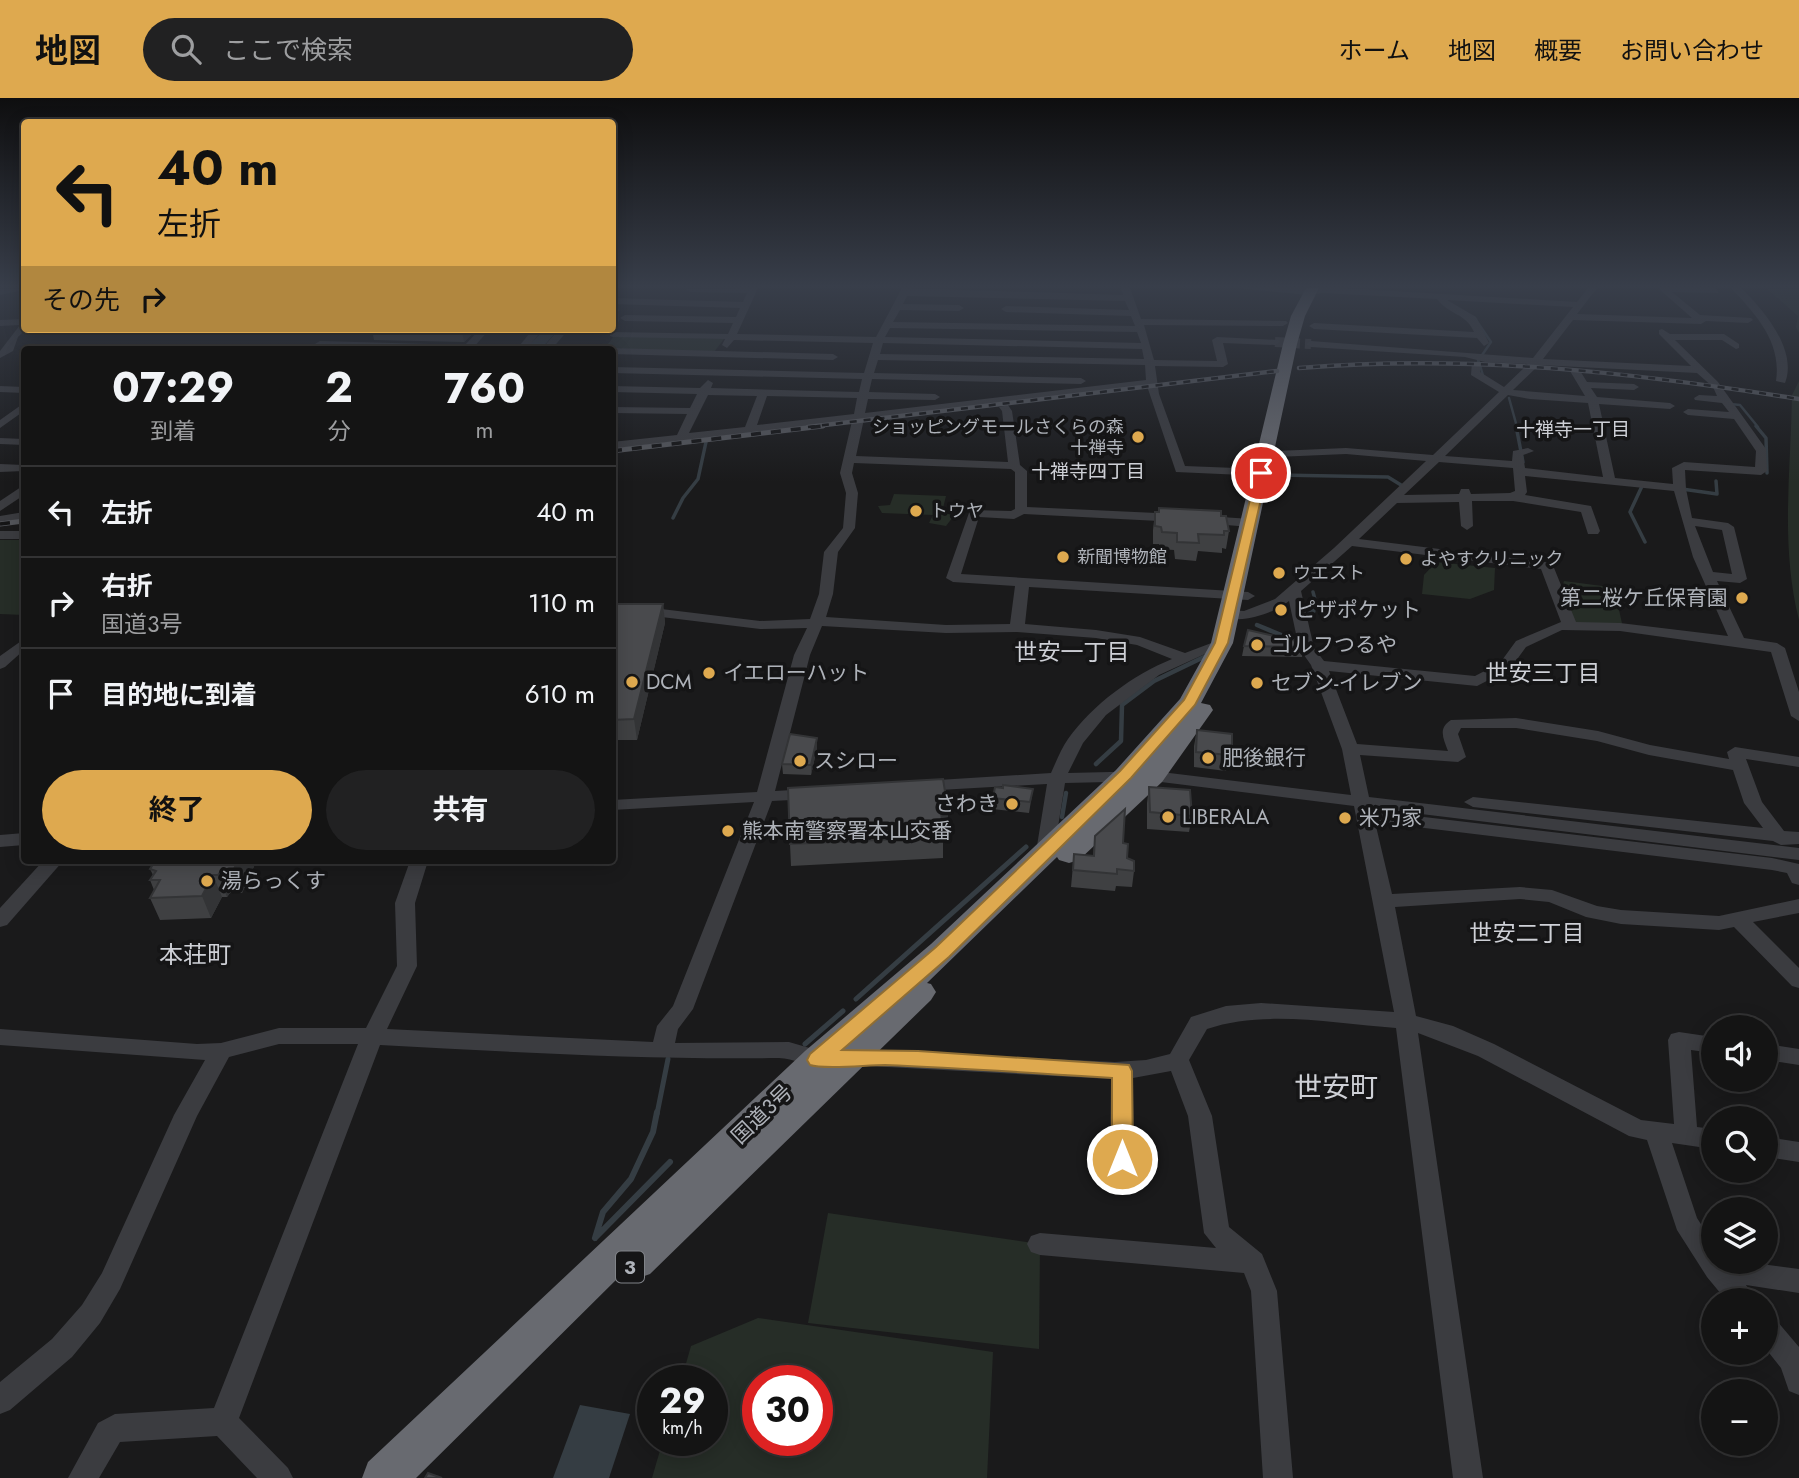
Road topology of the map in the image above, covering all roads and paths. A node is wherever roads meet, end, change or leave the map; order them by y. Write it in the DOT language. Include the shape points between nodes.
graph roads {
  1 [pos="664,352"];
  2 [pos="836,352"];
  3 [pos="876,352"];
  4 [pos="1004,352"];
  5 [pos="1148,352"];
  6 [pos="1220,352"];
  7 [pos="1293,352"];
  8 [pos="1405,352"];
  9 [pos="1481,352"];
  10 [pos="1682,352"];
  11 [pos="1779,352"];
  12 [pos="723,354"];
  13 [pos="1565,355"];
  14 [pos="833,357"];
  15 [pos="874,357"];
  16 [pos="1478,359"];
  17 [pos="1004,360"];
  18 [pos="1537,362"];
  19 [pos="1149,363"];
  20 [pos="616,370"];
  21 [pos="1700,370"];
  22 [pos="713,372"];
  23 [pos="822,374"];
  24 [pos="868,375"];
  25 [pos="1004,378"];
  26 [pos="1287,380"];
  27 [pos="1781,381"];
  28 [pos="1152,382"];
  29 [pos="1584,385"];
  30 [pos="1634,387"];
  31 [pos="1095,388"];
  32 [pos="0,389"];
  33 [pos="616,389"];
  34 [pos="21,390"];
  35 [pos="704,391"];
  36 [pos="763,393"];
  37 [pos="1505,393"];
  38 [pos="823,395"];
  39 [pos="864,396"];
  40 [pos="1699,398"];
  41 [pos="1593,400"];
  42 [pos="1726,400"];
  43 [pos="1004,403"];
  44 [pos="953,405"];
  45 [pos="1670,407"];
  46 [pos="21,408"];
  47 [pos="616,410"];
  48 [pos="694,411"];
  49 [pos="1688,412"];
  50 [pos="859,416"];
  51 [pos="1737,416"];
  52 [pos="5,421"];
  53 [pos="750,429"];
  54 [pos="616,433"];
  55 [pos="681,438"];
  56 [pos="0,441"];
  57 [pos="21,442"];
  58 [pos="645,442"];
  59 [pos="616,446"];
  60 [pos="1528,451"];
  61 [pos="1276,454"];
  62 [pos="1437,457"];
  63 [pos="848,459"];
  64 [pos="1014,466"];
  65 [pos="0,468"];
  66 [pos="21,468"];
  67 [pos="1519,469"];
  68 [pos="1261,473"];
  69 [pos="1610,481"];
  70 [pos="1678,488"];
  71 [pos="21,491"];
  72 [pos="1466,495"];
  73 [pos="1513,497"];
  74 [pos="1392,499"];
  75 [pos="0,507"];
  76 [pos="1021,510"];
  77 [pos="21,516"];
  78 [pos="0,520"];
  79 [pos="1687,521"];
  80 [pos="1251,523"];
  81 [pos="1467,526"];
  82 [pos="1593,531"];
  83 [pos="0,535"];
  84 [pos="21,536"];
  85 [pos="1349,542"];
  86 [pos="1709,576"];
  87 [pos="1023,582"];
  88 [pos="1294,592"];
  89 [pos="1239,605"];
  90 [pos="616,610"];
  91 [pos="817,622"];
  92 [pos="1572,626"];
  93 [pos="1017,628"];
  94 [pos="1738,642"];
  95 [pos="1222,643"];
  96 [pos="21,646"];
  97 [pos="1184,658"];
  98 [pos="0,664"];
  99 [pos="1318,665"];
  100 [pos="1799,716"];
  101 [pos="1349,749"];
  102 [pos="1799,762"];
  103 [pos="1740,766"];
  104 [pos="1125,775"];
  105 [pos="1153,776"];
  106 [pos="1057,778"];
  107 [pos="899,788"];
  108 [pos="832,792"];
  109 [pos="765,796"];
  110 [pos="1360,801"];
  111 [pos="616,805"];
  112 [pos="1786,838"];
  113 [pos="21,839"];
  114 [pos="0,841"];
  115 [pos="1045,852"];
  116 [pos="1799,854"];
  117 [pos="51,864"];
  118 [pos="418,864"];
  119 [pos="1799,879"];
  120 [pos="1384,901"];
  121 [pos="1799,906"];
  122 [pos="1738,919"];
  123 [pos="0,920"];
  124 [pos="1799,981"];
  125 [pos="1406,1021"];
  126 [pos="0,1037"];
  127 [pos="372,1037"];
  128 [pos="1701,1043"];
  129 [pos="221,1051"];
  130 [pos="662,1051"];
  131 [pos="1778,1054"];
  132 [pos="856,1056"];
  133 [pos="1799,1057"];
  134 [pos="817,1060"];
  135 [pos="1178,1060"];
  136 [pos="1122,1071"];
  137 [pos="1656,1131"];
  138 [pos="1686,1135"];
  139 [pos="1701,1137"];
  140 [pos="1778,1149"];
  141 [pos="1799,1152"];
  142 [pos="1122,1159"];
  143 [pos="1040,1244"];
  144 [pos="1701,1246"];
  145 [pos="1253,1262"];
  146 [pos="1720,1274"];
  147 [pos="1751,1274"];
  148 [pos="1799,1281"];
  149 [pos="1732,1288"];
  150 [pos="1778,1343"];
  151 [pos="1799,1382"];
  152 [pos="0,1400"];
  153 [pos="223,1422"];
  154 [pos="83,1478"];
  155 [pos="278,1478"];
  156 [pos="384,1478"];
  157 [pos="405,1478"];
  158 [pos="1278,1478"];
  159 [pos="1468,1478"];
  1 -- 12 [label="street"];
  2 -- 14 [label="street"];
  3 -- 15 [label="street"];
  4 -- 17 [label="street"];
  5 -- 19 [label="street"];
  6 -- 19 [label="street" via="1223,364"];
  7 -- 26 [label="highway, 国道3号 / 3"];
  8 -- 16 [label="street"];
  9 -- 16 [label="street"];
  10 -- 21 [label="street"];
  11 -- 27 [label="street"];
  12 -- 14 [label="street"];
  12 -- 22 [label="street"];
  13 -- 18 [label="street"];
  13 -- 18 [label="street"];
  13 -- 21 [label="street"];
  13 -- 29 [label="street"];
  14 -- 23 [label="street"];
  15 -- 17 [label="street"];
  15 -- 24 [label="street"];
  16 -- 18 [label="street"];
  16 -- 37 [label="street" via="1475,373"];
  17 -- 19 [label="street"];
  17 -- 25 [label="street"];
  18 -- 37 [label="street"];
  19 -- 28 [label="street"];
  20 -- 22 [label="street"];
  21 -- 42 [label="street"];
  22 -- 23 [label="street"];
  22 -- 35 [label="street"];
  23 -- 24 [label="street"];
  23 -- 38 [label="street"];
  24 -- 25 [label="street"];
  24 -- 39 [label="street"];
  25 -- 31 [label="street" via="1082,381"];
  25 -- 43 [label="street"];
  26 -- 61 [label="highway, 国道3号 / 3"];
  26 -- 68 [label="highway, 国道3号 / 3"];
  28 -- 31 [label="street"];
  28 -- 68 [label="street" via="1180,469"];
  29 -- 30 [label="street"];
  29 -- 41 [label="street"];
  31 -- 43 [label="street"];
  32 -- 34 [label="street"];
  33 -- 35 [label="street"];
  35 -- 36 [label="street"];
  35 -- 48 [label="street"];
  36 -- 38 [label="street"];
  36 -- 53 [label="street"];
  37 -- 41 [label="street"];
  37 -- 62 [label="street"];
  38 -- 39 [label="street"];
  39 -- 44 [label="street" via="945,398"];
  39 -- 50 [label="street"];
  40 -- 42 [label="street"];
  41 -- 45 [label="street"];
  41 -- 69 [label="street"];
  42 -- 51 [label="street"];
  43 -- 44 [label="street"];
  43 -- 64 [label="street"];
  44 -- 50 [label="street"];
  46 -- 52 [label="street"];
  47 -- 48 [label="street"];
  48 -- 55 [label="street"];
  49 -- 51 [label="street"];
  50 -- 53 [label="street"];
  50 -- 63 [label="street"];
  51 -- 70 [label="street" via="1762,451 1761,471 1684,466 1678,468"];
  53 -- 55 [label="street"];
  54 -- 58 [label="street" via="640,433"];
  55 -- 58 [label="street"];
  56 -- 57 [label="street"];
  58 -- 59 [label="street"];
  60 -- 67 [label="street" via="1517,453"];
  61 -- 62 [label="street"];
  61 -- 89 [label="highway, 国道3号 / 3"];
  62 -- 67 [label="street"];
  62 -- 74 [label="street"];
  63 -- 64 [label="street"];
  63 -- 91 [label="street" via="846,473 852,493 849,528 831,552"];
  64 -- 76 [label="street" via="1021,471"];
  65 -- 66 [label="street"];
  67 -- 69 [label="street"];
  67 -- 73 [label="street" via="1521,492"];
  68 -- 80 [label="highway, 国道3号 / 3"];
  69 -- 70 [label="street"];
  70 -- 79 [label="street"];
  71 -- 75 [label="street"];
  72 -- 73 [label="street"];
  72 -- 74 [label="street"];
  72 -- 81 [label="street"];
  73 -- 82 [label="street" via="1587,509"];
  74 -- 85 [label="street"];
  76 -- 80 [label="street"];
  76 -- 87 [label="street" via="1014,514 974,513 953,578"];
  77 -- 78 [label="street"];
  79 -- 86 [label="street"];
  79 -- 86 [label="street" via="1728,527 1740,579"];
  80 -- 89 [label="highway, 国道3号 / 3" via="1237,568"];
  83 -- 84 [label="street"];
  85 -- 88 [label="street"];
  85 -- 92 [label="street" via="1547,566"];
  86 -- 94 [label="street"];
  87 -- 89 [label="street"];
  87 -- 93 [label="street"];
  88 -- 89 [label="street" via="1280,603"];
  88 -- 99 [label="street" via="1307,648"];
  89 -- 95 [label="highway, 国道3号 / 3"];
  89 -- 105 [label="highway, 国道3号 / 3" via="1233,649 1208,699"];
  90 -- 91 [label="street" via="760,625"];
  91 -- 93 [label="street"];
  91 -- 109 [label="street" via="802,655"];
  92 -- 94 [label="street" via="1620,627"];
  92 -- 99 [label="street" via="1557,626 1521,644 1505,666 1478,681"];
  93 -- 97 [label="street" via="1140,640"];
  94 -- 100 [label="street" via="1777,648"];
  95 -- 97 [label="street"];
  95 -- 104 [label="highway, 国道3号 / 3" via="1190,702"];
  96 -- 98 [label="street"];
  97 -- 106 [label="street" via="1154,672 1100,712 1075,741"];
  99 -- 101 [label="street"];
  101 -- 103 [label="street" via="1458,757 1451,727 1491,721 1598,736"];
  101 -- 110 [label="street"];
  102 -- 103 [label="street" via="1735,752"];
  103 -- 112 [label="street" via="1753,803"];
  104 -- 105 [label="street"];
  104 -- 106 [label="street"];
  104 -- 115 [label="highway, 国道3号 / 3"];
  105 -- 110 [label="street"];
  105 -- 132 [label="highway, 国道3号 / 3" via="954,958"];
  106 -- 107 [label="street"];
  106 -- 115 [label="street"];
  108 -- 109 [label="street"];
  109 -- 111 [label="street"];
  109 -- 130 [label="street" via="682,1009 668,1026"];
  110 -- 112 [label="street"];
  110 -- 116 [label="street"];
  110 -- 119 [label="street" via="1772,864 1794,869"];
  110 -- 120 [label="street"];
  113 -- 114 [label="street"];
  115 -- 134 [label="highway, 国道3号 / 3" via="942,952"];
  117 -- 123 [label="street"];
  118 -- 127 [label="street" via="405,903 407,966"];
  120 -- 122 [label="street" via="1520,893 1552,896 1621,917 1719,923"];
  120 -- 125 [label="street"];
  121 -- 122 [label="street"];
  122 -- 124 [label="street"];
  125 -- 135 [label="street" via="1261,1011 1226,1014 1199,1023"];
  125 -- 137 [label="street" via="1445,1032 1637,1129"];
  125 -- 159 [label="street"];
  126 -- 129 [label="street"];
  127 -- 129 [label="street" via="279,1036"];
  127 -- 130 [label="street"];
  127 -- 153 [label="street"];
  128 -- 138 [label="street" via="1679,1040"];
  129 -- 152 [label="street" via="91,1314 62,1348"];
  130 -- 134 [label="street" via="789,1049"];
  131 -- 133 [label="street"];
  132 -- 134 [label="street"];
  132 -- 136 [label="street"];
  132 -- 157 [label="highway, 国道3号 / 3"];
  134 -- 156 [label="highway, 国道3号 / 3"];
  135 -- 136 [label="street"];
  135 -- 145 [label="street" via="1199,1116 1217,1233"];
  136 -- 142 [label="street"];
  137 -- 138 [label="street"];
  137 -- 144 [label="street" via="1686,1222"];
  138 -- 139 [label="street"];
  140 -- 141 [label="street"];
  143 -- 145 [label="street"];
  145 -- 158 [label="street" via="1264,1291"];
  146 -- 149 [label="street"];
  147 -- 148 [label="street"];
  150 -- 151 [label="street" via="1793,1361"];
  153 -- 154 [label="street" via="115,1428"];
  153 -- 155 [label="street"];
}
